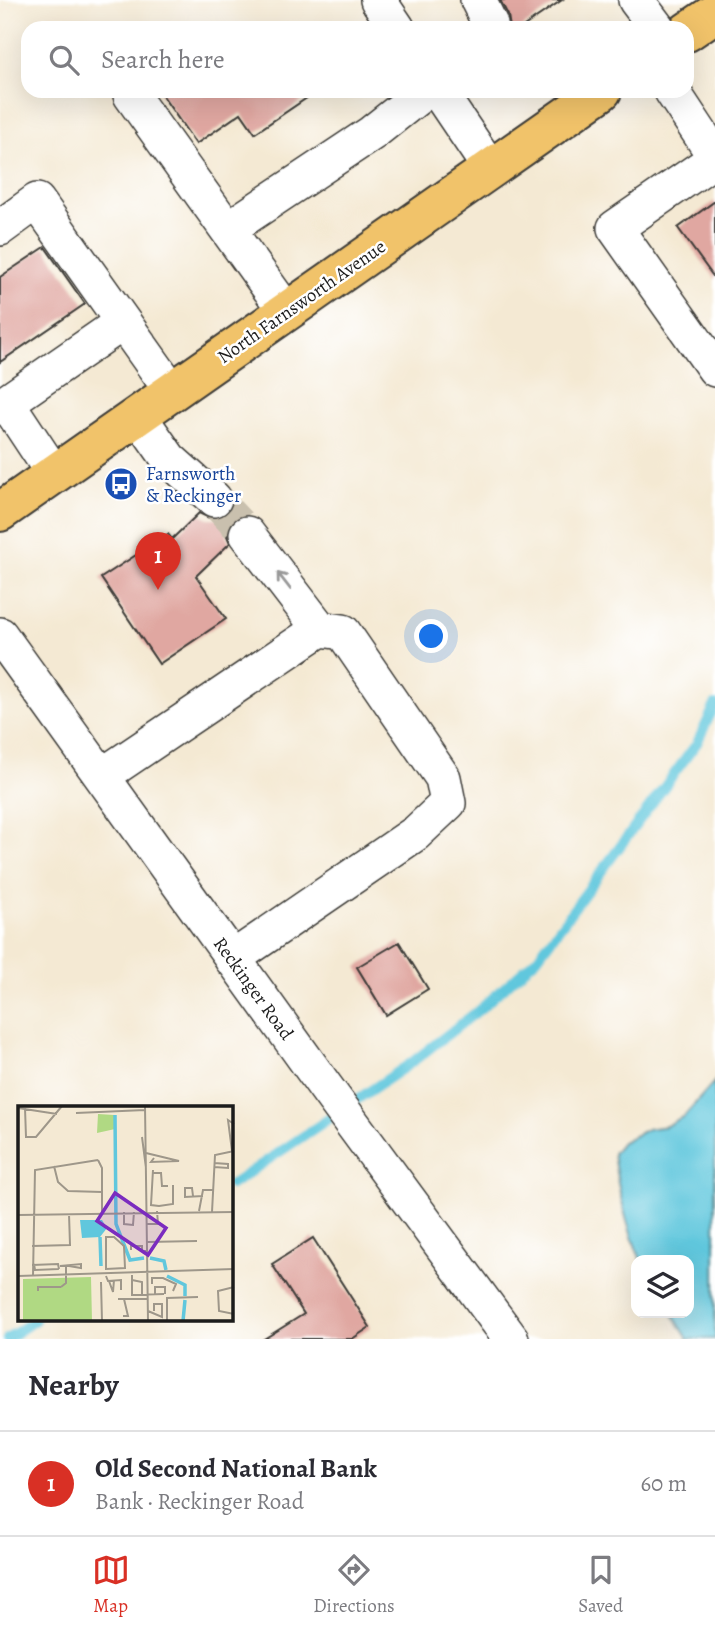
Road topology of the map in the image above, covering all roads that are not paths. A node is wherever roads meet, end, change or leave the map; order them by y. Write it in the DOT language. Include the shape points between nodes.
graph roads {
  1 [pos="378,0"];
  2 [pos="478,0"];
  3 [pos="636,0"];
  4 [pos="715,13"];
  5 [pos="392,21"];
  6 [pos="488,21"];
  7 [pos="652,21"];
  8 [pos="694,27"];
  9 [pos="133,98"];
  10 [pos="416,98"];
  11 [pos="443,98"];
  12 [pos="592,98"];
  13 [pos="677,98"];
  14 [pos="715,157"];
  15 [pos="490,168"];
  16 [pos="0,228"];
  17 [pos="228,229"];
  18 [pos="286,311"];
  19 [pos="123,322"];
  20 [pos="715,369"];
  21 [pos="172,391"];
  22 [pos="3,405"];
  23 [pos="138,415"];
  24 [pos="54,474"];
  25 [pos="214,499"];
  26 [pos="0,512"];
  27 [pos="247,534"];
  28 [pos="320,629"];
  29 [pos="0,635"];
  30 [pos="102,776"];
  31 [pos="233,959"];
  32 [pos="507,1338"];
  1 -- 5 [label="street"];
  2 -- 6 [label="street"];
  3 -- 7 [label="street"];
  4 -- 8 [label="main road"];
  9 -- 17 [label="street"];
  10 -- 17 [label="street"];
  11 -- 15 [label="street"];
  12 -- 15 [label="main road, North Farnsworth Avenue"];
  13 -- 14 [label="street"];
  14 -- 20 [label="street" via="615,228"];
  15 -- 18 [label="main road, North Farnsworth Avenue"];
  16 -- 19 [label="street" via="37,201"];
  17 -- 18 [label="street"];
  18 -- 21 [label="main road, North Farnsworth Avenue"];
  19 -- 21 [label="street"];
  19 -- 22 [label="street"];
  21 -- 23 [label="main road, North Farnsworth Avenue"];
  22 -- 24 [label="street"];
  23 -- 24 [label="main road, North Farnsworth Avenue"];
  23 -- 25 [label="street" via="169,458"];
  24 -- 26 [label="main road, North Farnsworth Avenue"];
  28 -- 27 [label="street, one-way"];
  28 -- 30 [label="street"];
  28 -- 31 [label="street" via="343,632 443,778 448,803 416,833"];
  29 -- 30 [label="street, Reckinger Road"];
  30 -- 31 [label="street, Reckinger Road"];
  31 -- 32 [label="street, Reckinger Road"];
}
